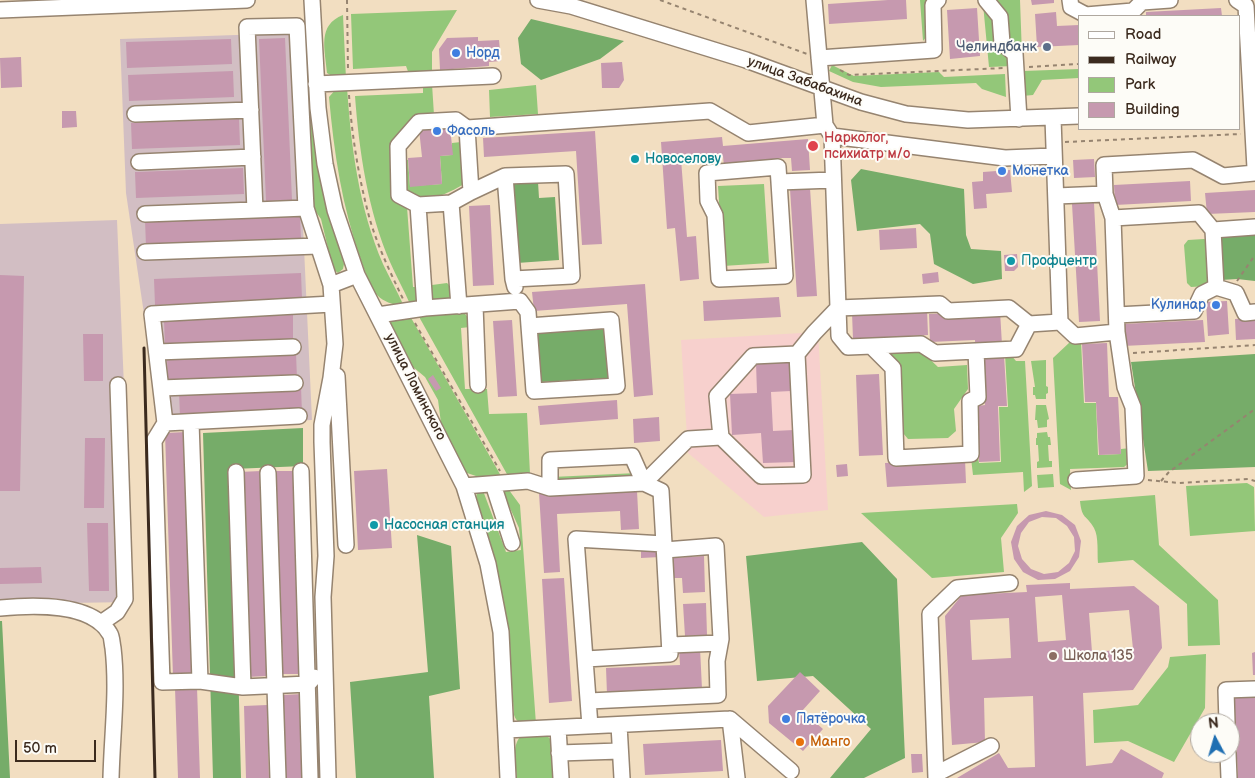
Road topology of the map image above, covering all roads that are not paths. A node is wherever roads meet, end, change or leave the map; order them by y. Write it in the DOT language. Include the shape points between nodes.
graph roads {
  1 [pos="247,0"];
  2 [pos="312,0"];
  3 [pos="538,0"];
  4 [pos="814,0"];
  5 [pos="938,0"];
  6 [pos="986,0"];
  7 [pos="1070,0"];
  8 [pos="1170,0"];
  9 [pos="1246,4"];
  10 [pos="0,10"];
  11 [pos="819,58"];
  12 [pos="493,76"];
  13 [pos="316,84"];
  14 [pos="821,89"];
  15 [pos="1248,106"];
  16 [pos="251,110"];
  17 [pos="135,114"];
  18 [pos="1078,116"];
  19 [pos="1019,118"];
  20 [pos="1053,118"];
  21 [pos="467,128"];
  22 [pos="828,130"];
  23 [pos="1053,149"];
  24 [pos="253,157"];
  25 [pos="139,162"];
  26 [pos="1255,168"];
  27 [pos="1255,174"];
  28 [pos="505,176"];
  29 [pos="833,180"];
  30 [pos="779,182"];
  31 [pos="471,192"];
  32 [pos="1105,194"];
  33 [pos="1056,196"];
  34 [pos="451,203"];
  35 [pos="418,205"];
  36 [pos="306,208"];
  37 [pos="255,210"];
  38 [pos="145,214"];
  39 [pos="1113,218"];
  40 [pos="1255,227"];
  41 [pos="1213,230"];
  42 [pos="318,246"];
  43 [pos="145,252"];
  44 [pos="357,275"];
  45 [pos="513,279"];
  46 [pos="330,285"];
  47 [pos="1223,289"];
  48 [pos="520,300"];
  49 [pos="332,304"];
  50 [pos="475,305"];
  51 [pos="459,306"];
  52 [pos="425,308"];
  53 [pos="838,308"];
  54 [pos="1255,312"];
  55 [pos="378,315"];
  56 [pos="1117,315"];
  57 [pos="1060,322"];
  58 [pos="1029,324"];
  59 [pos="530,326"];
  60 [pos="1117,332"];
  61 [pos="335,344"];
  62 [pos="293,346"];
  63 [pos="872,347"];
  64 [pos="976,351"];
  65 [pos="157,352"];
  66 [pos="797,354"];
  67 [pos="295,384"];
  68 [pos="118,385"];
  69 [pos="478,385"];
  70 [pos="161,388"];
  71 [pos="299,416"];
  72 [pos="191,422"];
  73 [pos="165,423"];
  74 [pos="721,437"];
  75 [pos="301,470"];
  76 [pos="236,472"];
  77 [pos="268,473"];
  78 [pos="1076,480"];
  79 [pos="500,483"];
  80 [pos="644,483"];
  81 [pos="464,486"];
  82 [pos="550,488"];
  83 [pos="512,543"];
  84 [pos="346,545"];
  85 [pos="665,547"];
  86 [pos="1010,583"];
  87 [pos="0,608"];
  88 [pos="101,622"];
  89 [pos="324,630"];
  90 [pos="306,632"];
  91 [pos="720,643"];
  92 [pos="671,645"];
  93 [pos="586,659"];
  94 [pos="325,665"];
  95 [pos="200,681"];
  96 [pos="308,684"];
  97 [pos="275,686"];
  98 [pos="243,687"];
  99 [pos="1255,689"];
  100 [pos="589,701"];
  101 [pos="1227,713"];
  102 [pos="730,719"];
  103 [pos="619,725"];
  104 [pos="590,726"];
  105 [pos="558,728"];
  106 [pos="506,730"];
  107 [pos="991,746"];
  108 [pos="620,751"];
  109 [pos="559,752"];
  110 [pos="1229,763"];
  111 [pos="791,771"];
  112 [pos="936,776"];
  113 [pos="111,778"];
  114 [pos="278,778"];
  115 [pos="310,778"];
  116 [pos="328,778"];
  117 [pos="508,778"];
  118 [pos="561,778"];
  119 [pos="622,778"];
  120 [pos="737,778"];
  121 [pos="1230,778"];
  1 -- 10 [label="street"];
  2 -- 13 [label="street, улица Ломинского"];
  3 -- 14 [label="street, улица Забабахина" via="571,6 746,60"];
  4 -- 11 [label="street"];
  5 -- 11 [label="street" via="933,6 934,50"];
  6 -- 19 [label="street" via="1000,17 1002,44 1015,54"];
  7 -- 8 [label="street" via="1071,7 1086,15 1132,11 1142,2"];
  9 -- 15 [label="street"];
  11 -- 14 [label="street"];
  12 -- 13 [label="street"];
  13 -- 44 [label="street, улица Ломинского" via="335,210"];
  14 -- 19 [label="street, улица Забабахина" via="906,114 968,120"];
  14 -- 22 [label="street"];
  15 -- 26 [label="street"];
  16 -- 17 [label="street"];
  16 -- 24 [label="street"];
  16 -- 36 [label="street" via="247,27 297,26"];
  18 -- 20 [label="street, улица Забабахина"];
  19 -- 20 [label="street, улица Забабахина"];
  20 -- 23 [label="street"];
  21 -- 22 [label="street" via="710,111 748,133"];
  21 -- 31 [label="street"];
  21 -- 35 [label="street" via="456,120 419,122 398,146 399,195"];
  22 -- 23 [label="street" via="1005,158"];
  22 -- 29 [label="street"];
  23 -- 33 [label="street"];
  24 -- 25 [label="street"];
  24 -- 37 [label="street"];
  27 -- 32 [label="street" via="1223,176 1193,160 1104,165"];
  28 -- 31 [label="street"];
  28 -- 45 [label="street"];
  28 -- 45 [label="street" via="566,174 572,276"];
  29 -- 30 [label="street"];
  29 -- 53 [label="street"];
  30 -- 30 [label="street" via="778,168 707,173 708,201 715,215 719,279 785,276"];
  31 -- 34 [label="street"];
  32 -- 33 [label="street"];
  32 -- 39 [label="street"];
  33 -- 57 [label="street"];
  34 -- 35 [label="street"];
  34 -- 51 [label="street"];
  35 -- 52 [label="street"];
  36 -- 37 [label="street"];
  36 -- 42 [label="street"];
  37 -- 38 [label="street"];
  39 -- 41 [label="street" via="1200,213"];
  39 -- 56 [label="street"];
  40 -- 41 [label="street"];
  41 -- 47 [label="street"];
  42 -- 43 [label="street"];
  42 -- 46 [label="street"];
  44 -- 46 [label="street"];
  44 -- 55 [label="street, улица Ломинского"];
  45 -- 48 [label="street"];
  46 -- 49 [label="street"];
  47 -- 54 [label="street" via="1236,293 1245,313"];
  47 -- 56 [label="street" via="1202,294 1194,312"];
  48 -- 50 [label="street"];
  48 -- 59 [label="street" via="528,312"];
  49 -- 61 [label="street"];
  49 -- 65 [label="street" via="152,314"];
  50 -- 51 [label="street"];
  50 -- 69 [label="street"];
  51 -- 52 [label="street"];
  52 -- 55 [label="street"];
  53 -- 58 [label="street" via="940,304 948,311 1009,308"];
  53 -- 63 [label="street" via="839,336 848,347"];
  53 -- 66 [label="street"];
  55 -- 81 [label="street, улица Ломинского"];
  56 -- 60 [label="street"];
  57 -- 58 [label="street"];
  57 -- 60 [label="street" via="1075,336"];
  58 -- 64 [label="street" via="1016,349"];
  59 -- 59 [label="street" via="534,391 617,386 611,320"];
  60 -- 78 [label="street" via="1125,387 1133,407 1136,476"];
  61 -- 84 [label="street"];
  61 -- 89 [label="street" via="322,425 326,556"];
  62 -- 65 [label="street"];
  63 -- 64 [label="street" via="921,344 935,354"];
  63 -- 64 [label="street" via="893,368 896,458 971,454 970,401 978,397"];
  65 -- 70 [label="street"];
  66 -- 74 [label="street" via="753,356 717,396"];
  66 -- 74 [label="street" via="803,475 761,476"];
  67 -- 70 [label="street"];
  68 -- 88 [label="street" via="125,599 117,612"];
  70 -- 73 [label="street"];
  71 -- 72 [label="street"];
  72 -- 73 [label="street"];
  72 -- 95 [label="street"];
  73 -- 95 [label="street" via="154,441 162,682"];
  74 -- 80 [label="street" via="688,439"];
  75 -- 90 [label="street"];
  76 -- 98 [label="street"];
  77 -- 97 [label="street"];
  79 -- 81 [label="street"];
  79 -- 82 [label="street" via="528,481"];
  79 -- 83 [label="street"];
  80 -- 82 [label="street"];
  80 -- 82 [label="street" via="632,456 550,460"];
  80 -- 85 [label="street" via="661,491"];
  81 -- 106 [label="street, улица Ломинского" via="488,564 501,632"];
  85 -- 91 [label="street" via="716,546"];
  85 -- 92 [label="street"];
  85 -- 93 [label="street" via="576,540"];
  86 -- 112 [label="street" via="957,588 930,614"];
  87 -- 88 [label="street" via="59,608 85,614"];
  88 -- 113 [label="street" via="111,635 115,668"];
  89 -- 90 [label="street"];
  89 -- 94 [label="street"];
  90 -- 96 [label="street"];
  91 -- 92 [label="street"];
  91 -- 100 [label="street" via="718,695"];
  92 -- 93 [label="street" via="670,654"];
  93 -- 100 [label="street"];
  94 -- 96 [label="street"];
  94 -- 116 [label="street"];
  95 -- 98 [label="street"];
  96 -- 97 [label="street"];
  96 -- 115 [label="street"];
  97 -- 98 [label="street"];
  97 -- 114 [label="street"];
  99 -- 101 [label="street" via="1226,690"];
  100 -- 104 [label="street"];
  102 -- 103 [label="street"];
  102 -- 111 [label="street"];
  102 -- 120 [label="street"];
  103 -- 104 [label="street"];
  103 -- 108 [label="street"];
  104 -- 105 [label="street"];
  105 -- 106 [label="street"];
  105 -- 109 [label="street"];
  106 -- 117 [label="street, улица Ломинского"];
  107 -- 112 [label="street"];
  108 -- 109 [label="street"];
  108 -- 119 [label="street"];
  109 -- 118 [label="street"];
  110 -- 121 [label="street"];
}
